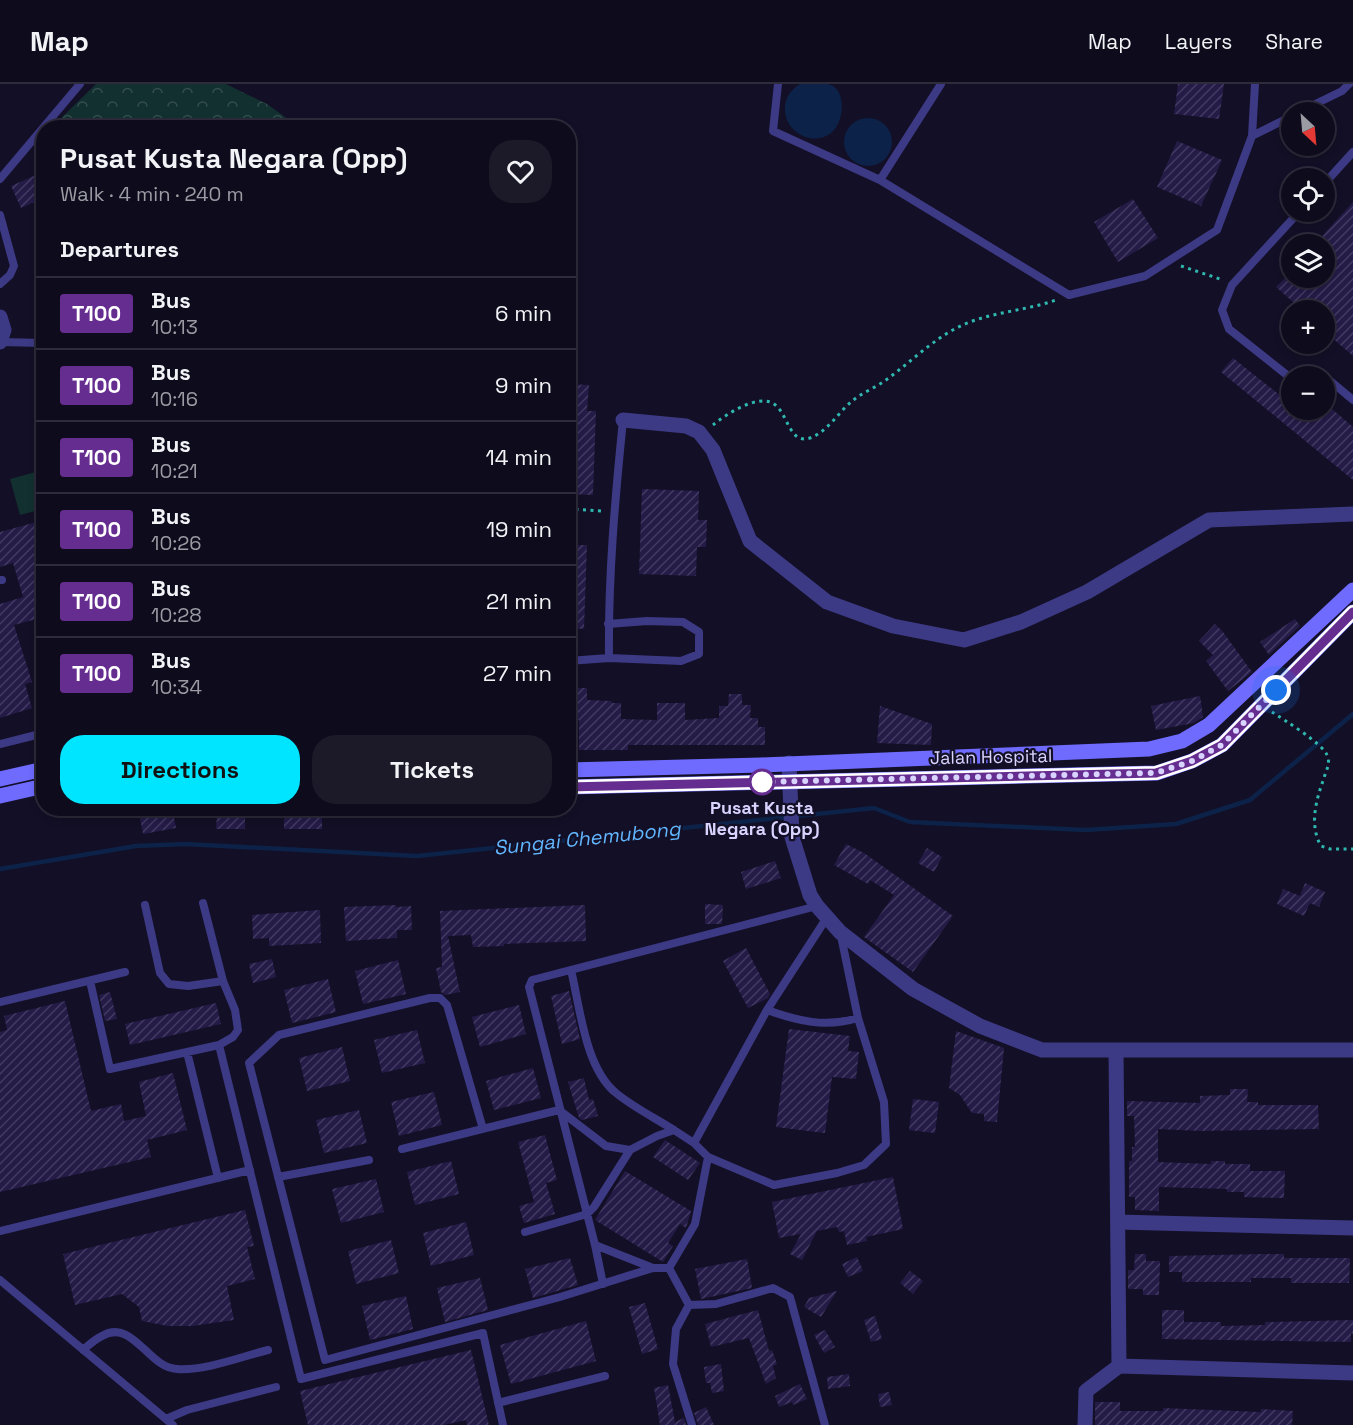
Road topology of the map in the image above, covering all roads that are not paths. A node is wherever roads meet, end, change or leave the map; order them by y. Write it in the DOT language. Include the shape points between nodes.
graph roads {
  1 [pos="80,84"];
  2 [pos="778,84"];
  3 [pos="941,84"];
  4 [pos="1255,84"];
  5 [pos="1349,84"];
  6 [pos="1319,102"];
  7 [pos="50,120"];
  8 [pos="1281,122"];
  9 [pos="36,136"];
  10 [pos="1252,136"];
  11 [pos="1353,152"];
  12 [pos="1335,171"];
  13 [pos="0,179"];
  14 [pos="880,180"];
  15 [pos="0,215"];
  16 [pos="1290,222"];
  17 [pos="0,284"];
  18 [pos="0,317"];
  19 [pos="0,342"];
  20 [pos="36,343"];
  21 [pos="1281,371"];
  22 [pos="1335,385"];
  23 [pos="1353,400"];
  24 [pos="623,420"];
  25 [pos="1353,514"];
  26 [pos="1353,590"];
  27 [pos="1353,612"];
  28 [pos="608,624"];
  29 [pos="609,658"];
  30 [pos="576,660"];
  31 [pos="36,735"];
  32 [pos="0,744"];
  33 [pos="789,763"];
  34 [pos="576,770"];
  35 [pos="36,771"];
  36 [pos="0,779"];
  37 [pos="576,787"];
  38 [pos="36,788"];
  39 [pos="790,789"];
  40 [pos="0,796"];
  41 [pos="203,903"];
  42 [pos="145,905"];
  43 [pos="821,913"];
  44 [pos="840,932"];
  45 [pos="571,970"];
  46 [pos="125,972"];
  47 [pos="90,981"];
  48 [pos="223,981"];
  49 [pos="0,1002"];
  50 [pos="767,1011"];
  51 [pos="858,1018"];
  52 [pos="219,1045"];
  53 [pos="1116,1050"];
  54 [pos="1353,1050"];
  55 [pos="187,1052"];
  56 [pos="559,1110"];
  57 [pos="483,1129"];
  58 [pos="674,1130"];
  59 [pos="694,1143"];
  60 [pos="402,1149"];
  61 [pos="630,1150"];
  62 [pos="708,1157"];
  63 [pos="369,1160"];
  64 [pos="250,1170"];
  65 [pos="278,1177"];
  66 [pos="218,1178"];
  67 [pos="587,1214"];
  68 [pos="1118,1222"];
  69 [pos="1353,1228"];
  70 [pos="0,1231"];
  71 [pos="525,1232"];
  72 [pos="595,1245"];
  73 [pos="653,1268"];
  74 [pos="669,1268"];
  75 [pos="0,1280"];
  76 [pos="603,1284"];
  77 [pos="689,1305"];
  78 [pos="83,1350"];
  79 [pos="268,1350"];
  80 [pos="1119,1366"];
  81 [pos="1353,1373"];
  82 [pos="605,1376"];
  83 [pos="276,1387"];
  84 [pos="498,1403"];
  85 [pos="169,1423"];
  86 [pos="503,1425"];
  87 [pos="692,1425"];
  88 [pos="825,1425"];
  89 [pos="1085,1425"];
  1 -- 7 [label="lane"];
  2 -- 14 [label="lane" via="773,131"];
  3 -- 14 [label="lane"];
  4 -- 10 [label="lane"];
  5 -- 6 [label="lane"];
  8 -- 10 [label="lane"];
  9 -- 13 [label="lane"];
  10 -- 14 [label="lane" via="1217,230 1145,276 1069,295"];
  11 -- 12 [label="lane"];
  15 -- 17 [label="lane" via="14,266"];
  16 -- 21 [label="lane" via="1232,285 1222,310 1229,329"];
  18 -- 19 [label="street" via="4,330"];
  19 -- 20 [label="lane"];
  22 -- 23 [label="lane"];
  24 -- 25 [label="street" via="686,426 699,432 713,450 750,541 827,602 893,626 964,640 1021,622 1087,592 1209,520"];
  24 -- 28 [label="lane"];
  26 -- 33 [label="main road, Jalan Hospital" via="1209,725 1182,741 1149,749"];
  27 -- 39 [label="main road, Jalan Hospital" via="1222,745 1192,761 1156,773"];
  28 -- 29 [label="lane"];
  28 -- 29 [label="lane" via="683,622 699,632 699,654 681,661"];
  29 -- 30 [label="lane"];
  31 -- 32 [label="lane"];
  33 -- 34 [label="main road, Jalan Hospital"];
  33 -- 39 [label="street"];
  35 -- 36 [label="main road"];
  37 -- 39 [label="main road, Jalan Hospital"];
  38 -- 40 [label="main road"];
  39 -- 43 [label="street" via="792,837 810,895"];
  41 -- 48 [label="lane"];
  42 -- 48 [label="lane" via="160,973 169,984 188,986"];
  43 -- 44 [label="street"];
  43 -- 45 [label="lane"];
  43 -- 50 [label="lane"];
  44 -- 51 [label="lane"];
  44 -- 53 [label="street" via="914,989 980,1026 1042,1050"];
  45 -- 56 [label="lane" via="532,980 529,987"];
  45 -- 58 [label="lane" via="592,1060 600,1077 616,1093"];
  46 -- 47 [label="lane"];
  47 -- 49 [label="lane"];
  47 -- 55 [label="lane" via="110,1070"];
  48 -- 52 [label="lane" via="238,1030"];
  50 -- 51 [label="lane" via="821,1024"];
  50 -- 59 [label="lane"];
  51 -- 62 [label="lane" via="884,1102 886,1144 864,1165 774,1185"];
  52 -- 55 [label="lane"];
  52 -- 64 [label="lane"];
  53 -- 54 [label="street"];
  53 -- 68 [label="street"];
  55 -- 66 [label="lane"];
  56 -- 57 [label="lane"];
  56 -- 61 [label="lane" via="606,1146"];
  56 -- 67 [label="lane"];
  57 -- 60 [label="lane"];
  57 -- 65 [label="lane" via="447,1005 440,998 430,998 279,1035 249,1063"];
  58 -- 59 [label="lane"];
  58 -- 61 [label="lane"];
  59 -- 62 [label="lane"];
  61 -- 67 [label="lane"];
  62 -- 74 [label="lane" via="695,1224"];
  63 -- 65 [label="lane"];
  64 -- 66 [label="lane"];
  64 -- 84 [label="lane" via="301,1379 483,1333"];
  65 -- 76 [label="lane" via="325,1360"];
  66 -- 70 [label="lane"];
  67 -- 71 [label="lane"];
  67 -- 72 [label="lane"];
  68 -- 69 [label="street"];
  68 -- 80 [label="street"];
  72 -- 73 [label="lane"];
  72 -- 76 [label="lane"];
  73 -- 74 [label="lane"];
  73 -- 76 [label="lane"];
  74 -- 77 [label="lane"];
  75 -- 78 [label="lane"];
  77 -- 87 [label="lane" via="676,1329 673,1364"];
  77 -- 88 [label="lane" via="716,1304 773,1288 790,1297"];
  78 -- 79 [label="lane" via="103,1335 127,1334 159,1362 174,1369"];
  78 -- 85 [label="lane"];
  80 -- 81 [label="street"];
  80 -- 89 [label="street" via="1086,1391"];
  82 -- 84 [label="lane"];
  83 -- 85 [label="lane" via="187,1410"];
  84 -- 86 [label="lane"];
}
